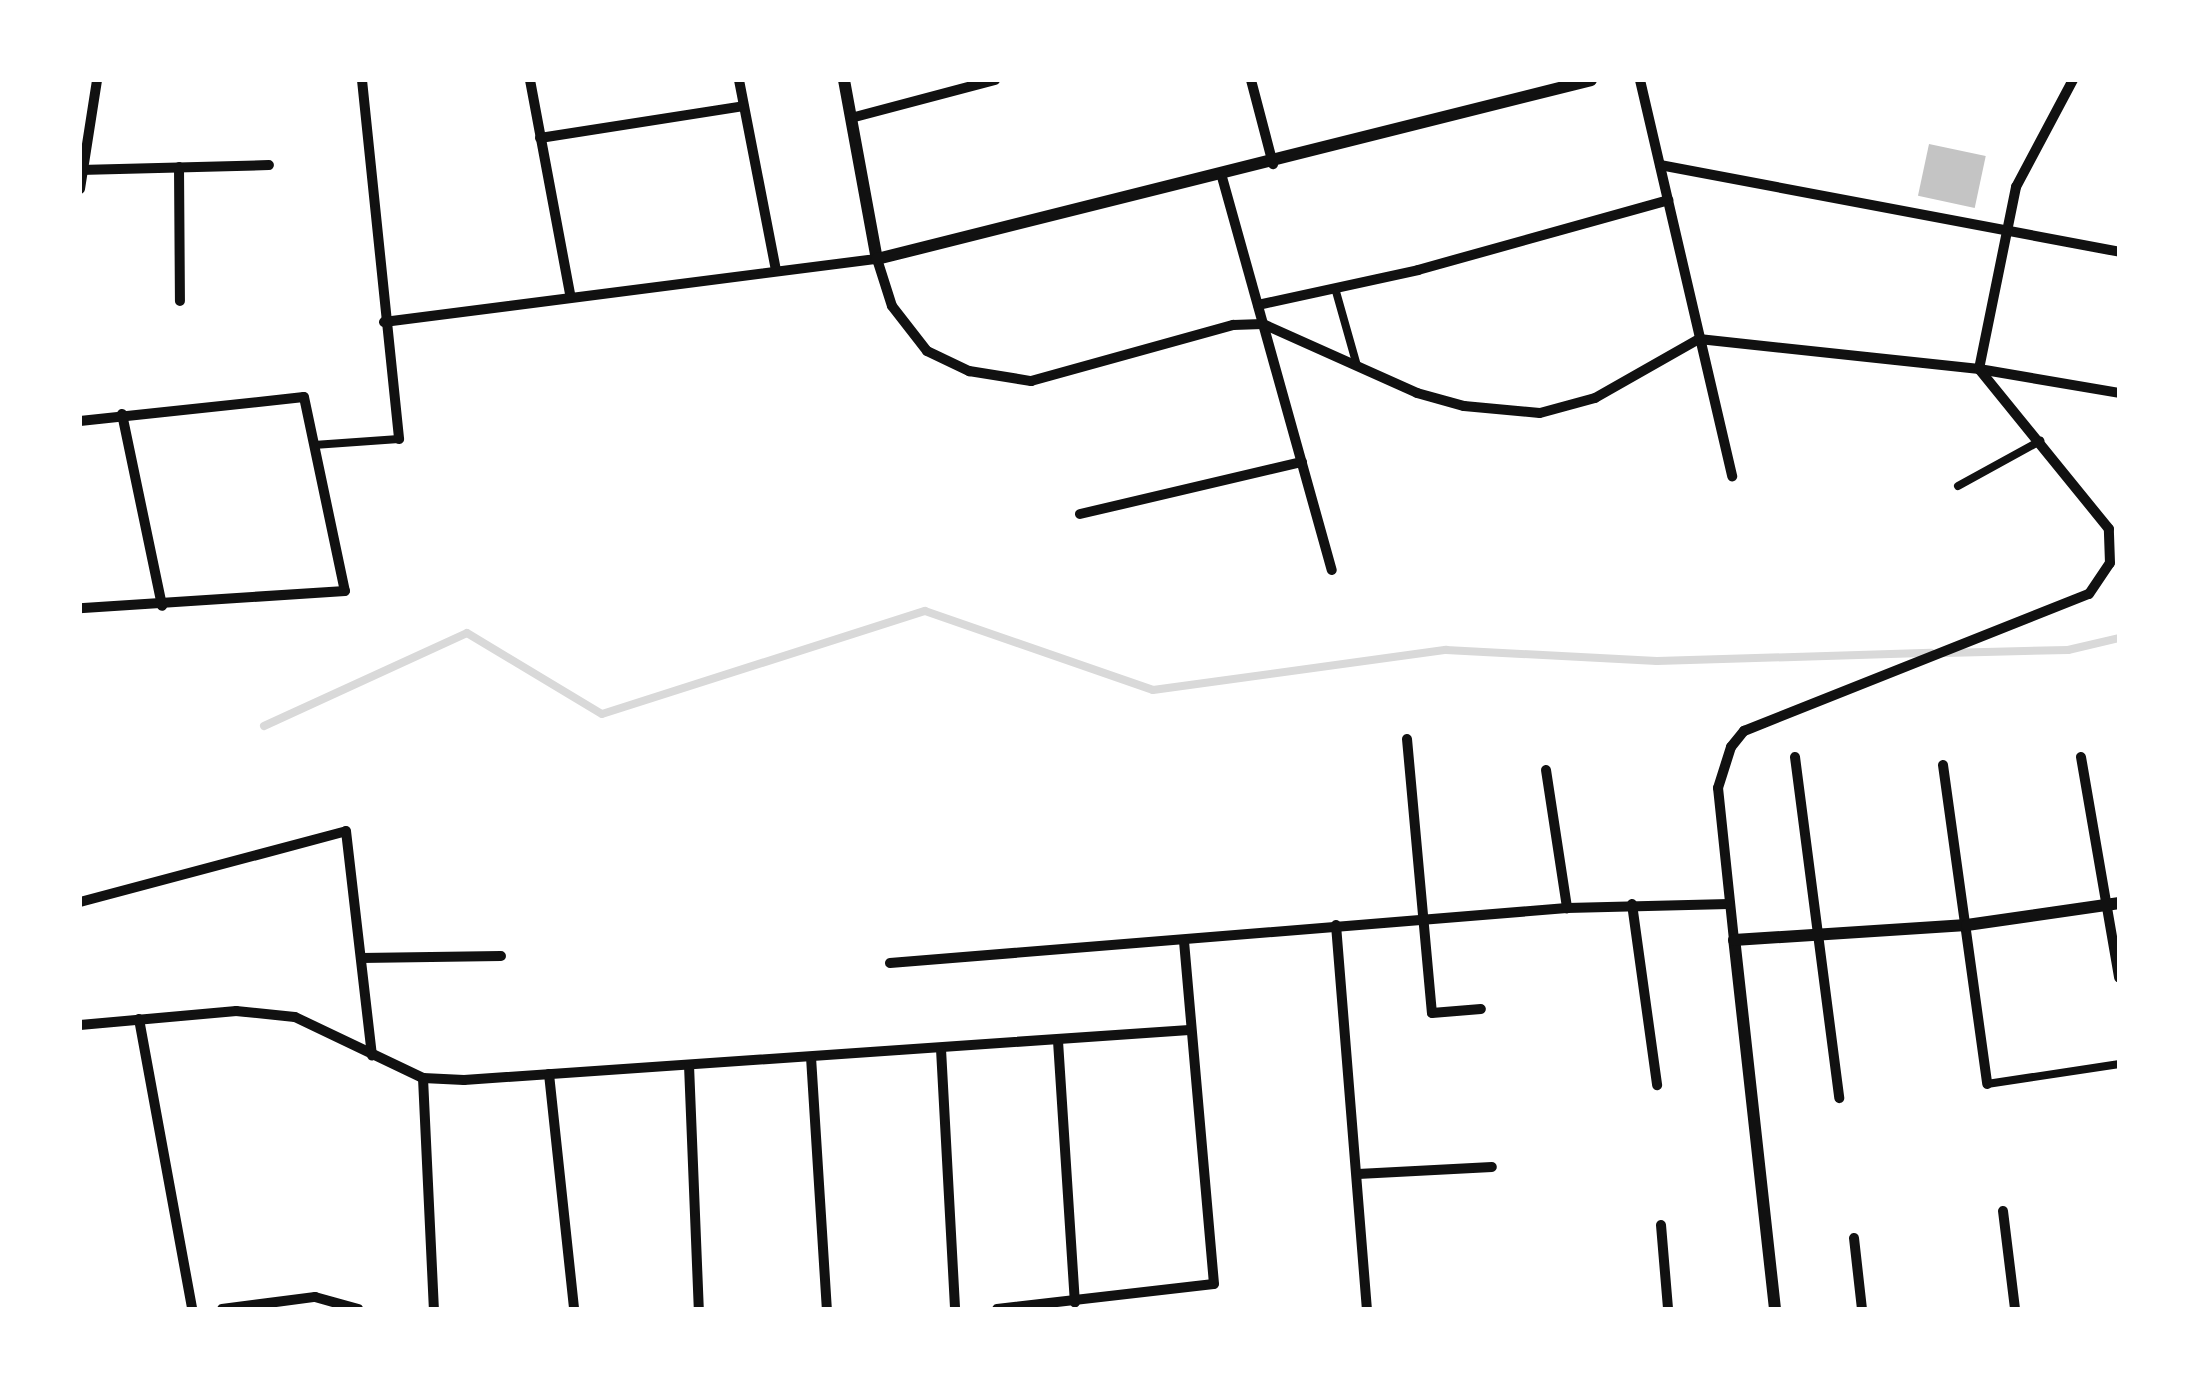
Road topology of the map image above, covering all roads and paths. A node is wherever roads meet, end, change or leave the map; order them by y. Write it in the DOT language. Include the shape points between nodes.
graph roads {
  1 [pos="96,80"];
  2 [pos="362,80"];
  3 [pos="530,80"];
  4 [pos="739,80"];
  5 [pos="844,80"];
  6 [pos="995,80"];
  7 [pos="1251,80"];
  8 [pos="1591,80"];
  9 [pos="1640,80"];
  10 [pos="2072,80"];
  11 [pos="744,106"];
  12 [pos="851,118"];
  13 [pos="540,138"];
  14 [pos="269,164"];
  15 [pos="1273,164"];
  16 [pos="1660,166"];
  17 [pos="179,167"];
  18 [pos="83,170"];
  19 [pos="1222,176"];
  20 [pos="80,189"];
  21 [pos="1668,200"];
  22 [pos="2005,231"];
  23 [pos="2119,252"];
  24 [pos="877,258"];
  25 [pos="776,270"];
  26 [pos="1335,288"];
  27 [pos="570,294"];
  28 [pos="180,301"];
  29 [pos="1258,305"];
  30 [pos="384,322"];
  31 [pos="1263,324"];
  32 [pos="1699,338"];
  33 [pos="1356,366"];
  34 [pos="1980,368"];
  35 [pos="2119,393"];
  36 [pos="122,414"];
  37 [pos="80,422"];
  38 [pos="398,440"];
  39 [pos="2040,441"];
  40 [pos="314,445"];
  41 [pos="1302,462"];
  42 [pos="1732,476"];
  43 [pos="1958,486"];
  44 [pos="1080,514"];
  45 [pos="1332,570"];
  46 [pos="162,606"];
  47 [pos="80,608"];
  48 [pos="1407,740"];
  49 [pos="1794,757"];
  50 [pos="2081,757"];
  51 [pos="1942,765"];
  52 [pos="1546,770"];
  53 [pos="80,902"];
  54 [pos="2114,903"];
  55 [pos="1632,904"];
  56 [pos="1729,904"];
  57 [pos="1567,908"];
  58 [pos="1420,920"];
  59 [pos="1967,924"];
  60 [pos="1336,926"];
  61 [pos="1820,938"];
  62 [pos="1184,940"];
  63 [pos="1734,940"];
  64 [pos="501,956"];
  65 [pos="361,958"];
  66 [pos="890,963"];
  67 [pos="2119,978"];
  68 [pos="1481,1009"];
  69 [pos="138,1018"];
  70 [pos="80,1024"];
  71 [pos="1190,1030"];
  72 [pos="1058,1041"];
  73 [pos="941,1049"];
  74 [pos="372,1056"];
  75 [pos="811,1057"];
  76 [pos="2119,1064"];
  77 [pos="689,1065"];
  78 [pos="550,1074"];
  79 [pos="423,1078"];
  80 [pos="1986,1084"];
  81 [pos="1656,1085"];
  82 [pos="1840,1098"];
  83 [pos="1492,1167"];
  84 [pos="1358,1174"];
  85 [pos="2003,1210"];
  86 [pos="1661,1224"];
  87 [pos="1854,1238"];
  88 [pos="1076,1302"];
  89 [pos="192,1309"];
  90 [pos="222,1309"];
  91 [pos="358,1309"];
  92 [pos="434,1309"];
  93 [pos="574,1309"];
  94 [pos="699,1309"];
  95 [pos="826,1309"];
  96 [pos="955,1309"];
  97 [pos="997,1309"];
  98 [pos="1367,1309"];
  99 [pos="1668,1309"];
  100 [pos="1775,1309"];
  101 [pos="1862,1309"];
  102 [pos="2016,1309"];
  1 -- 18 [label="street"];
  2 -- 30 [label="street"];
  3 -- 13 [label="street"];
  4 -- 11 [label="street"];
  5 -- 12 [label="street"];
  6 -- 12 [label="street"];
  7 -- 15 [label="street"];
  8 -- 15 [label="street"];
  9 -- 16 [label="street"];
  10 -- 22 [label="street" via="2016,187"];
  11 -- 13 [label="street"];
  11 -- 25 [label="street"];
  12 -- 24 [label="street"];
  13 -- 27 [label="street"];
  14 -- 17 [label="street"];
  15 -- 19 [label="street"];
  16 -- 21 [label="street"];
  16 -- 22 [label="street"];
  17 -- 18 [label="street"];
  17 -- 28 [label="street"];
  18 -- 20 [label="street"];
  19 -- 24 [label="street"];
  19 -- 29 [label="street"];
  21 -- 26 [label="street"];
  21 -- 32 [label="street"];
  22 -- 23 [label="street"];
  22 -- 34 [label="street"];
  24 -- 25 [label="street"];
  24 -- 31 [label="street" via="892,306 927,351 984,373 1031,381 1232,325"];
  25 -- 27 [label="street"];
  26 -- 29 [label="street"];
  26 -- 33 [label="street"];
  27 -- 30 [label="street"];
  29 -- 31 [label="street"];
  30 -- 38 [label="street"];
  31 -- 33 [label="street"];
  31 -- 41 [label="street"];
  32 -- 33 [label="street" via="1627,384 1540,413 1464,406"];
  32 -- 34 [label="street"];
  32 -- 42 [label="street"];
  34 -- 35 [label="street"];
  34 -- 39 [label="street"];
  36 -- 37 [label="street"];
  36 -- 40 [label="street" via="304,397"];
  36 -- 46 [label="street"];
  38 -- 40 [label="street"];
  39 -- 43 [label="street"];
  39 -- 56 [label="street" via="2109,530 2110,564 2089,594 1760,724 1731,748 1718,788"];
  40 -- 46 [label="street" via="344,592"];
  41 -- 44 [label="street"];
  41 -- 45 [label="street"];
  46 -- 47 [label="street"];
  48 -- 58 [label="street"];
  49 -- 61 [label="street"];
  50 -- 54 [label="street"];
  51 -- 59 [label="street"];
  52 -- 57 [label="street"];
  53 -- 65 [label="street" via="346,831"];
  54 -- 59 [label="street"];
  54 -- 67 [label="street"];
  55 -- 56 [label="street"];
  55 -- 57 [label="street"];
  55 -- 81 [label="street"];
  56 -- 63 [label="street"];
  57 -- 58 [label="street"];
  58 -- 60 [label="street"];
  58 -- 68 [label="street" via="1432,1014"];
  59 -- 61 [label="street"];
  59 -- 80 [label="street"];
  60 -- 62 [label="street"];
  60 -- 84 [label="street"];
  61 -- 63 [label="street"];
  61 -- 82 [label="street"];
  62 -- 66 [label="street"];
  62 -- 71 [label="street"];
  63 -- 100 [label="street"];
  64 -- 65 [label="street"];
  65 -- 74 [label="street"];
  69 -- 70 [label="street"];
  69 -- 74 [label="street" via="236,1011 294,1017"];
  69 -- 89 [label="street"];
  71 -- 72 [label="street"];
  71 -- 88 [label="street" via="1214,1284"];
  72 -- 73 [label="street"];
  72 -- 88 [label="street"];
  73 -- 75 [label="street"];
  73 -- 96 [label="street"];
  74 -- 79 [label="street"];
  75 -- 77 [label="street"];
  75 -- 95 [label="street"];
  76 -- 80 [label="street"];
  77 -- 78 [label="street"];
  77 -- 94 [label="street"];
  78 -- 79 [label="street"];
  78 -- 93 [label="street"];
  79 -- 92 [label="street"];
  83 -- 84 [label="street"];
  84 -- 98 [label="street"];
  85 -- 102 [label="street"];
  86 -- 99 [label="street"];
  87 -- 101 [label="street"];
  88 -- 97 [label="street"];
  90 -- 91 [label="street" via="316,1298"];
}
